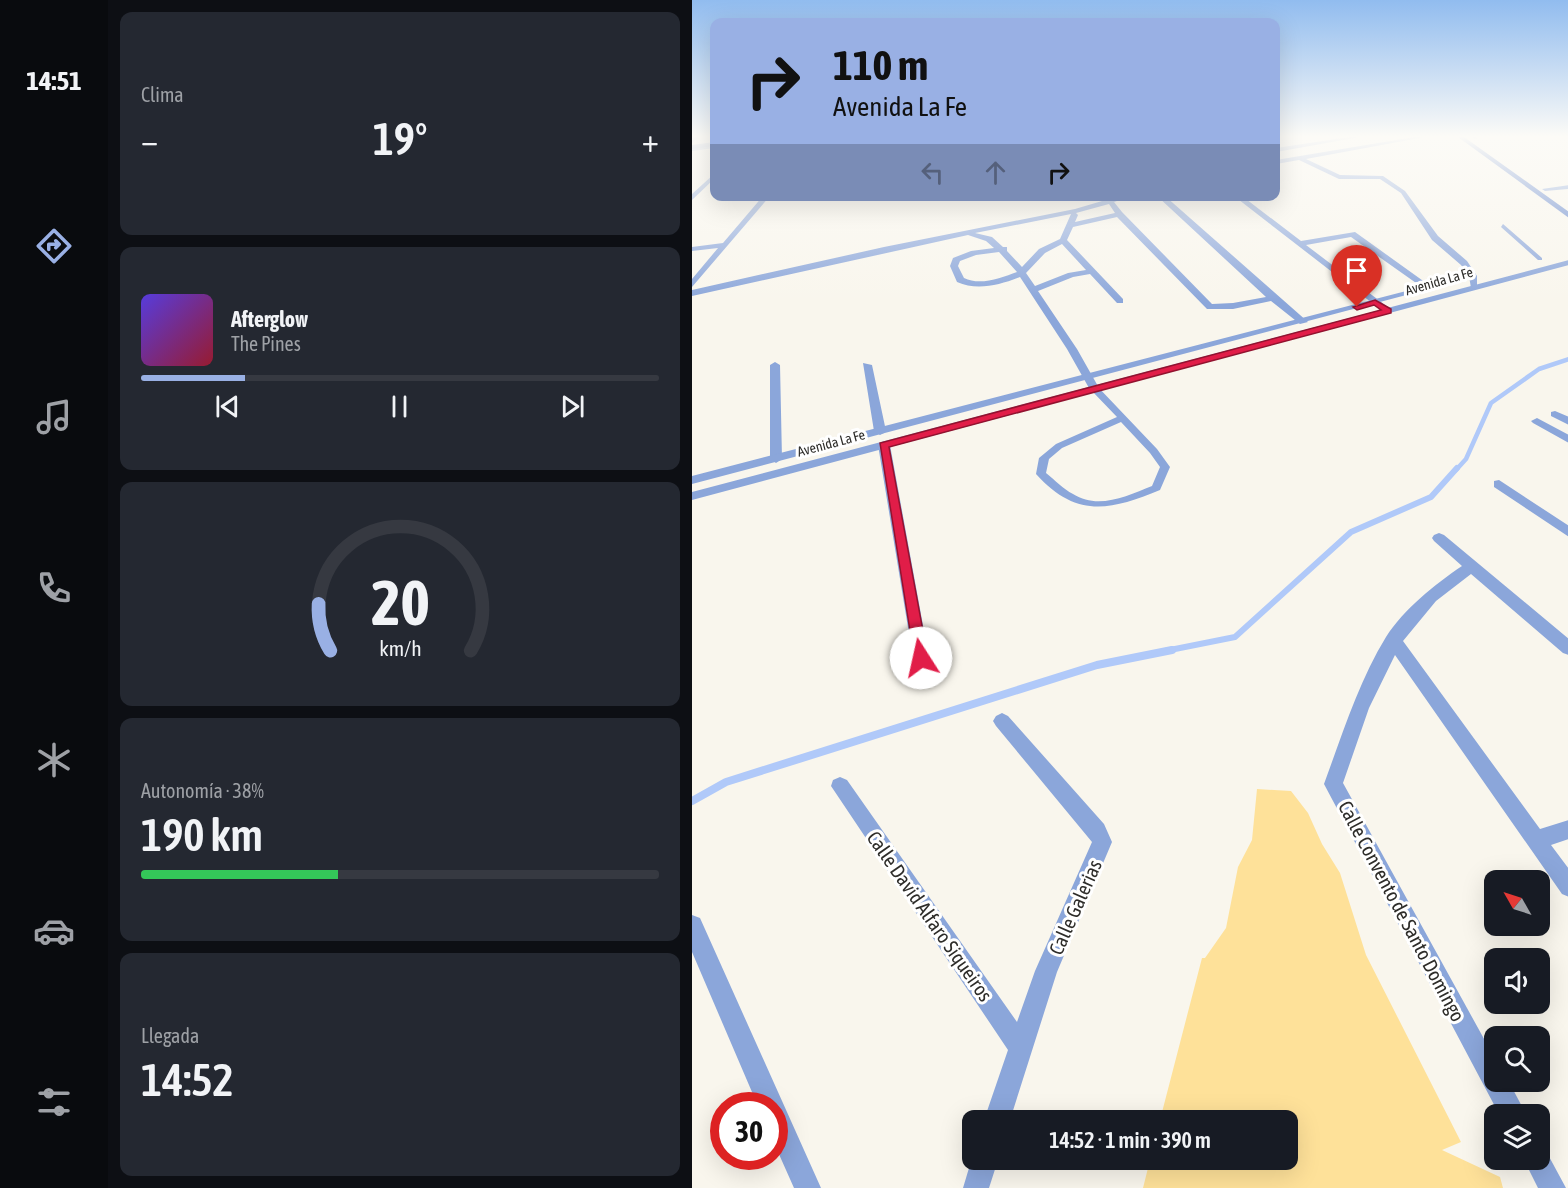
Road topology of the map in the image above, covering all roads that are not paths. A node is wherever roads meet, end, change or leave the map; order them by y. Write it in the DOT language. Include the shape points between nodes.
graph roads {
  1 [pos="1403,192"];
  2 [pos="1536,192"];
  3 [pos="1550,192"];
  4 [pos="763,201"];
  5 [pos="1110,201"];
  6 [pos="1166,201"];
  7 [pos="1243,201"];
  8 [pos="1568,206"];
  9 [pos="1076,211"];
  10 [pos="1119,214"];
  11 [pos="1568,216"];
  12 [pos="1070,225"];
  13 [pos="999,226"];
  14 [pos="1503,226"];
  15 [pos="966,234"];
  16 [pos="989,239"];
  17 [pos="1063,240"];
  18 [pos="1299,244"];
  19 [pos="726,245"];
  20 [pos="692,249"];
  21 [pos="1004,249"];
  22 [pos="1568,251"];
  23 [pos="1540,259"];
  24 [pos="1568,262"];
  25 [pos="1092,270"];
  26 [pos="1021,273"];
  27 [pos="693,281"];
  28 [pos="1474,281"];
  29 [pos="1429,288"];
  30 [pos="1034,289"];
  31 [pos="692,293"];
  32 [pos="1273,298"];
  33 [pos="1120,301"];
  34 [pos="1375,302"];
  35 [pos="1388,311"];
  36 [pos="1303,322"];
  37 [pos="775,365"];
  38 [pos="867,365"];
  39 [pos="1086,377"];
  40 [pos="1094,388"];
  41 [pos="1555,414"];
  42 [pos="1121,419"];
  43 [pos="1537,421"];
  44 [pos="1568,422"];
  45 [pos="1565,435"];
  46 [pos="882,438"];
  47 [pos="776,459"];
  48 [pos="692,480"];
  49 [pos="1499,484"];
  50 [pos="692,496"];
  51 [pos="1568,533"];
  52 [pos="1439,538"];
  53 [pos="1472,566"];
  54 [pos="1393,640"];
  55 [pos="1568,650"];
  56 [pos="921,658"];
  57 [pos="1002,721"];
  58 [pos="840,786"];
  59 [pos="1568,829"];
  60 [pos="1534,841"];
  61 [pos="1568,887"];
  62 [pos="692,926"];
  63 [pos="1020,1047"];
  64 [pos="1484,1061"];
  65 [pos="766,1092"];
  66 [pos="1000,1110"];
  67 [pos="788,1143"];
  68 [pos="982,1170"];
  69 [pos="1543,1170"];
  70 [pos="808,1188"];
  71 [pos="976,1188"];
  72 [pos="1553,1188"];
  1 -- 28 [label="street" via="1434,238 1464,263"];
  2 -- 11 [label="main road"];
  3 -- 8 [label="main road"];
  4 -- 19 [label="street"];
  5 -- 9 [label="street"];
  5 -- 10 [label="street"];
  6 -- 32 [label="street"];
  7 -- 18 [label="street"];
  9 -- 12 [label="street"];
  9 -- 13 [label="street"];
  10 -- 12 [label="street"];
  10 -- 32 [label="street" via="1210,307"];
  12 -- 17 [label="street"];
  13 -- 15 [label="street"];
  13 -- 16 [label="street"];
  14 -- 23 [label="lane"];
  15 -- 16 [label="street"];
  15 -- 31 [label="street"];
  16 -- 21 [label="street"];
  17 -- 25 [label="street"];
  17 -- 26 [label="street" via="1042,251"];
  18 -- 29 [label="street" via="1352,234"];
  18 -- 34 [label="street"];
  19 -- 20 [label="street"];
  19 -- 27 [label="street"];
  21 -- 26 [label="street"];
  21 -- 26 [label="street" via="956,260 954,266 960,280 985,284"];
  22 -- 23 [label="street, Avenida La Fe"];
  23 -- 28 [label="street, Avenida La Fe"];
  24 -- 28 [label="street, Avenida La Fe"];
  25 -- 30 [label="street"];
  25 -- 33 [label="street"];
  26 -- 30 [label="street"];
  28 -- 29 [label="street, Avenida La Fe"];
  28 -- 35 [label="street, Avenida La Fe"];
  29 -- 34 [label="street, Avenida La Fe"];
  30 -- 39 [label="street"];
  32 -- 36 [label="street"];
  34 -- 35 [label="street"];
  34 -- 36 [label="street, Avenida La Fe"];
  35 -- 40 [label="street, Avenida La Fe"];
  36 -- 39 [label="street, Avenida La Fe"];
  37 -- 47 [label="street"];
  38 -- 46 [label="street"];
  39 -- 40 [label="street"];
  39 -- 46 [label="street, Avenida La Fe"];
  40 -- 42 [label="lane"];
  40 -- 46 [label="street, Avenida La Fe"];
  41 -- 44 [label="street"];
  42 -- 42 [label="lane" via="1165,467 1156,488 1118,502 1098,504 1075,500 1041,474 1044,458 1059,446"];
  43 -- 45 [label="street"];
  46 -- 47 [label="street, Avenida La Fe"];
  46 -- 50 [label="street, Avenida La Fe"];
  46 -- 56 [label="street"];
  47 -- 48 [label="street, Avenida La Fe"];
  49 -- 51 [label="street"];
  52 -- 53 [label="street"];
  53 -- 54 [label="street, Calle Convento de Santo Domingo" via="1431,597"];
  53 -- 55 [label="street"];
  54 -- 60 [label="street"];
  54 -- 64 [label="street, Calle Convento de Santo Domingo" via="1372,678 1333,784"];
  57 -- 63 [label="street, Calle Galerias" via="1097,831 1102,842 1046,971"];
  58 -- 63 [label="street, Calle David Alfaro Siqueiros"];
  59 -- 60 [label="street"];
  60 -- 61 [label="street"];
  62 -- 65 [label="street"];
  63 -- 66 [label="street, Calle Galerias"];
  67 -- 70 [label="street"];
  68 -- 71 [label="street"];
  69 -- 72 [label="street"];
}
